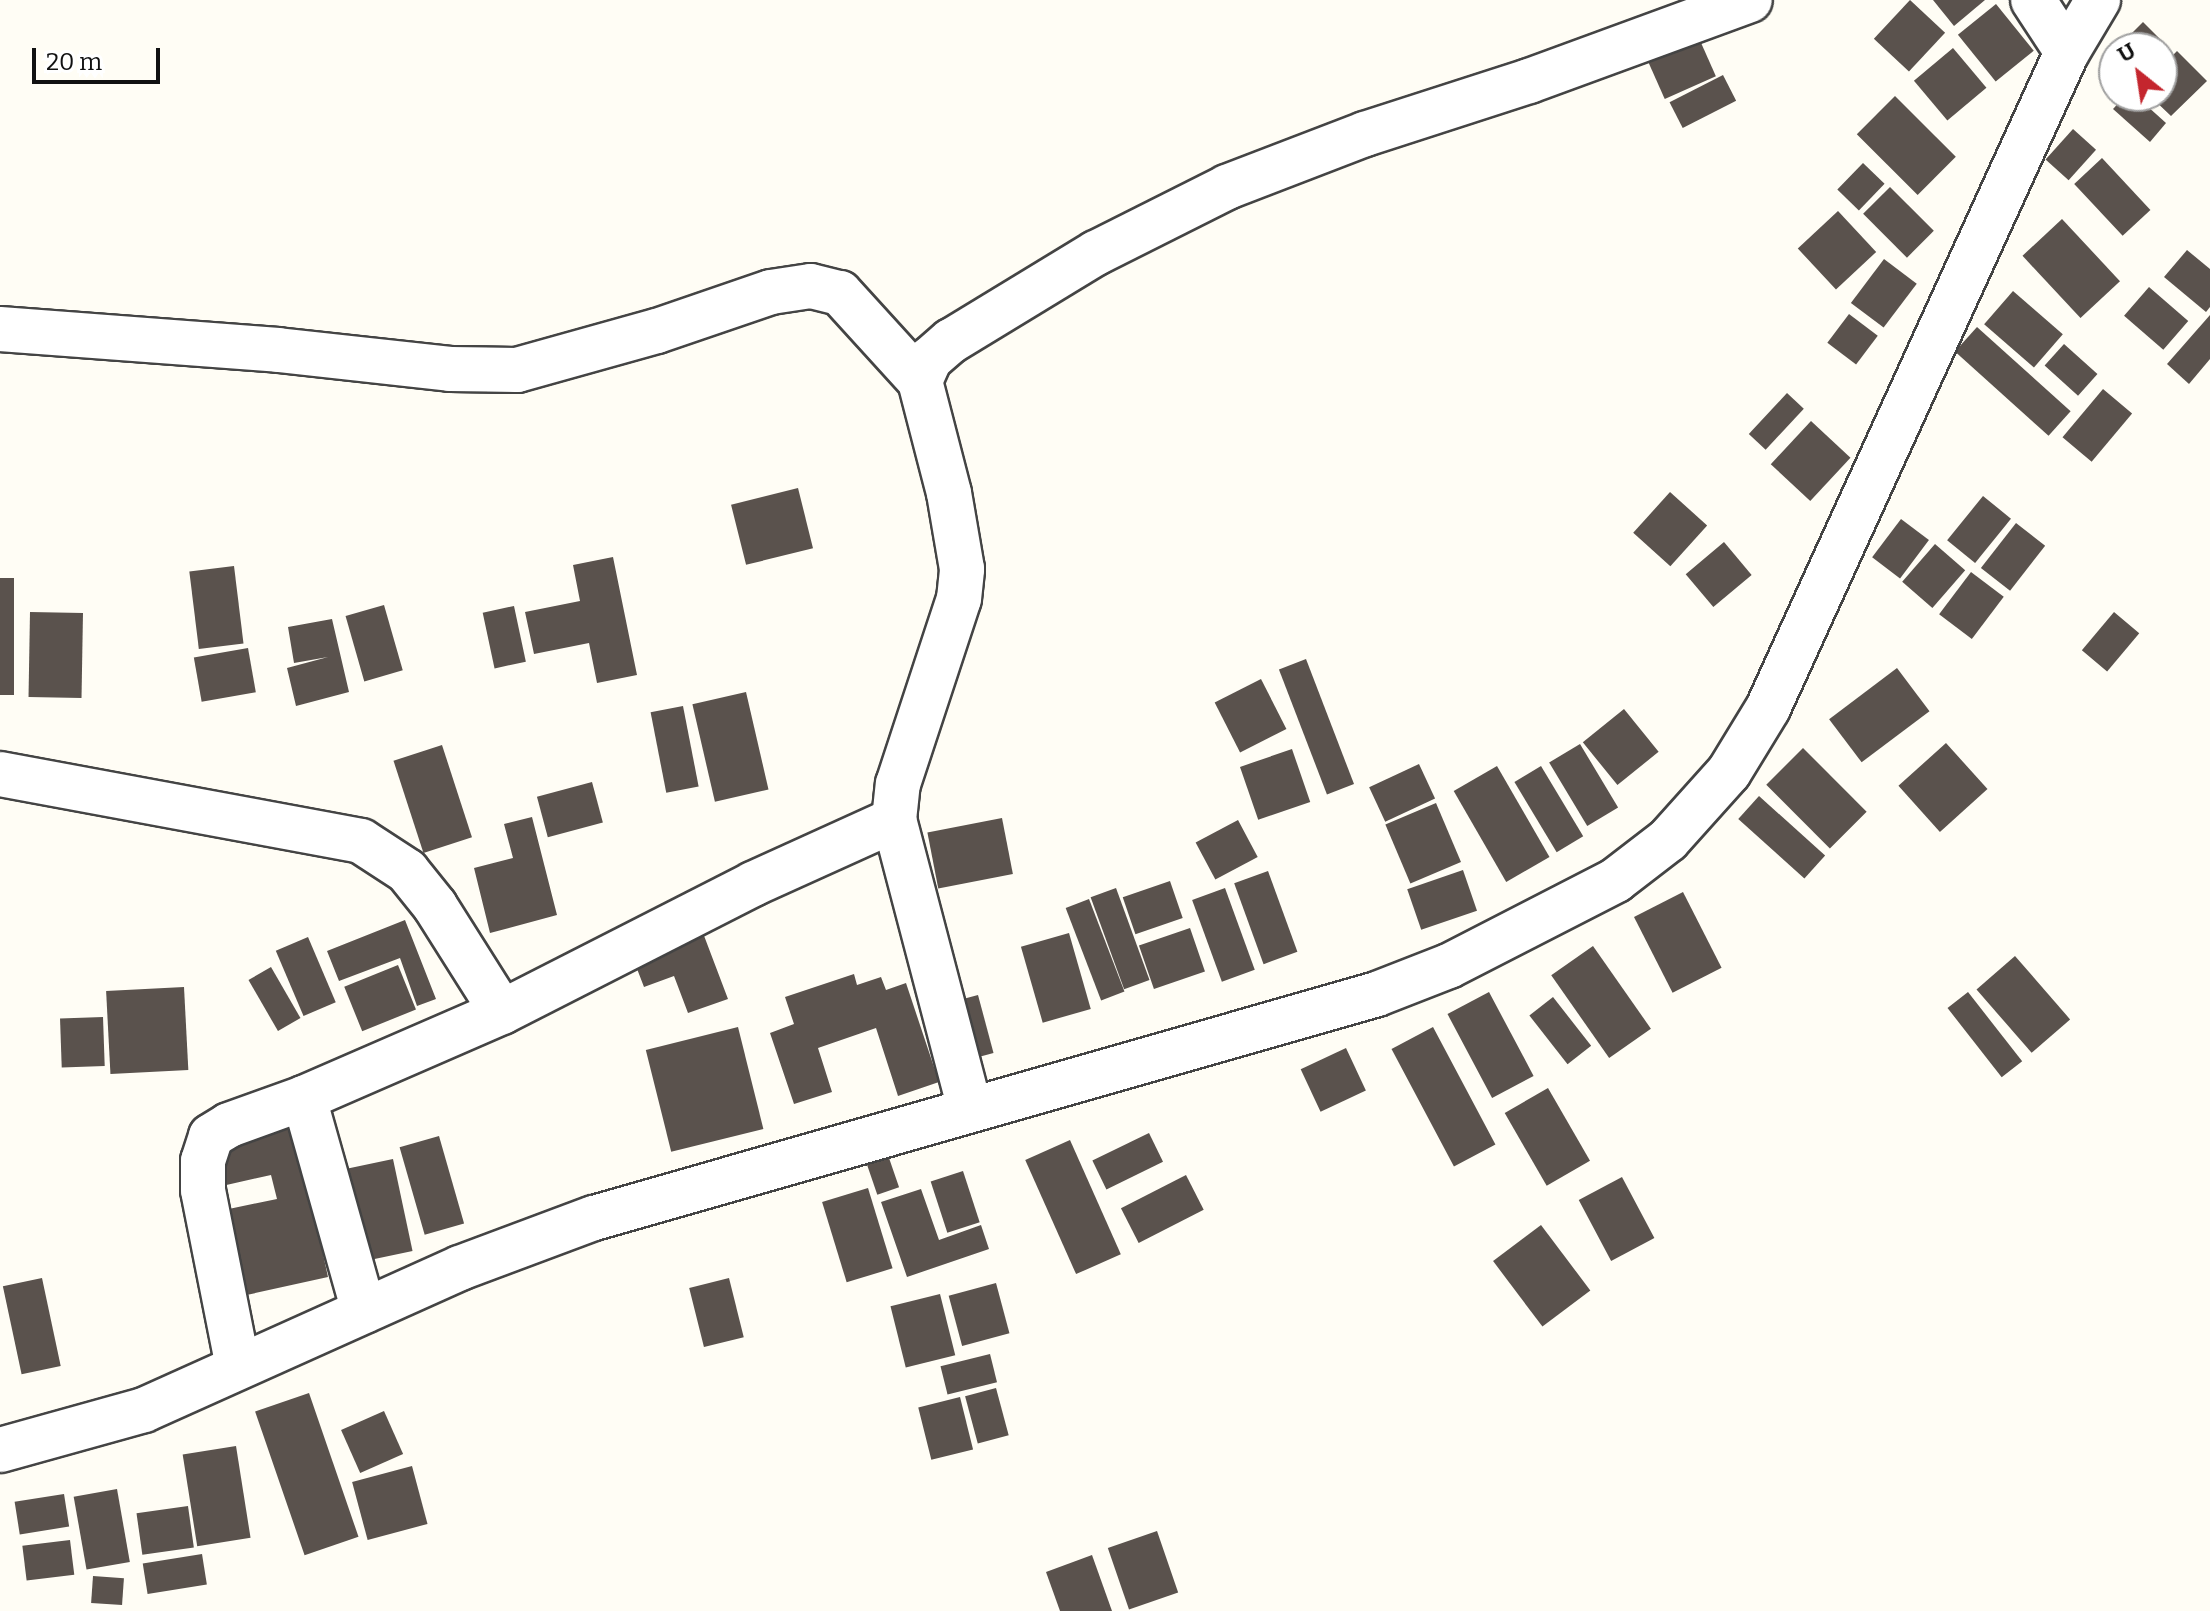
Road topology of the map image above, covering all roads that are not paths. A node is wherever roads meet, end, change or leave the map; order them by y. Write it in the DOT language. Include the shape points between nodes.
graph roads {
  1 [pos="1750,0"];
  2 [pos="2033,0"];
  3 [pos="2098,0"];
  4 [pos="2067,52"];
  5 [pos="0,329"];
  6 [pos="920,381"];
  7 [pos="0,774"];
  8 [pos="894,820"];
  9 [pos="502,1012"];
  10 [pos="304,1098"];
  11 [pos="970,1109"];
  12 [pos="364,1311"];
  13 [pos="238,1367"];
  14 [pos="0,1450"];
  1 -- 6 [label="street" via="1227,187 1096,253 951,341 930,359"];
  2 -- 4 [label="street"];
  3 -- 4 [label="street"];
  4 -- 11 [label="street" via="1768,708 1729,772 1668,840 1616,880 1449,966 1377,994"];
  5 -- 6 [label="street" via="450,369 517,370 771,292 811,286 840,293"];
  6 -- 8 [label="street" via="962,569 959,599 898,784"];
  7 -- 9 [label="street" via="361,841 407,871"];
  8 -- 9 [label="street" via="724,898"];
  8 -- 11 [label="street"];
  9 -- 10 [label="street"];
  10 -- 12 [label="street"];
  10 -- 13 [label="street" via="211,1136 203,1161 203,1190"];
  11 -- 12 [label="street" via="594,1218"];
  12 -- 13 [label="street"];
  13 -- 14 [label="street" via="144,1410"];
}
